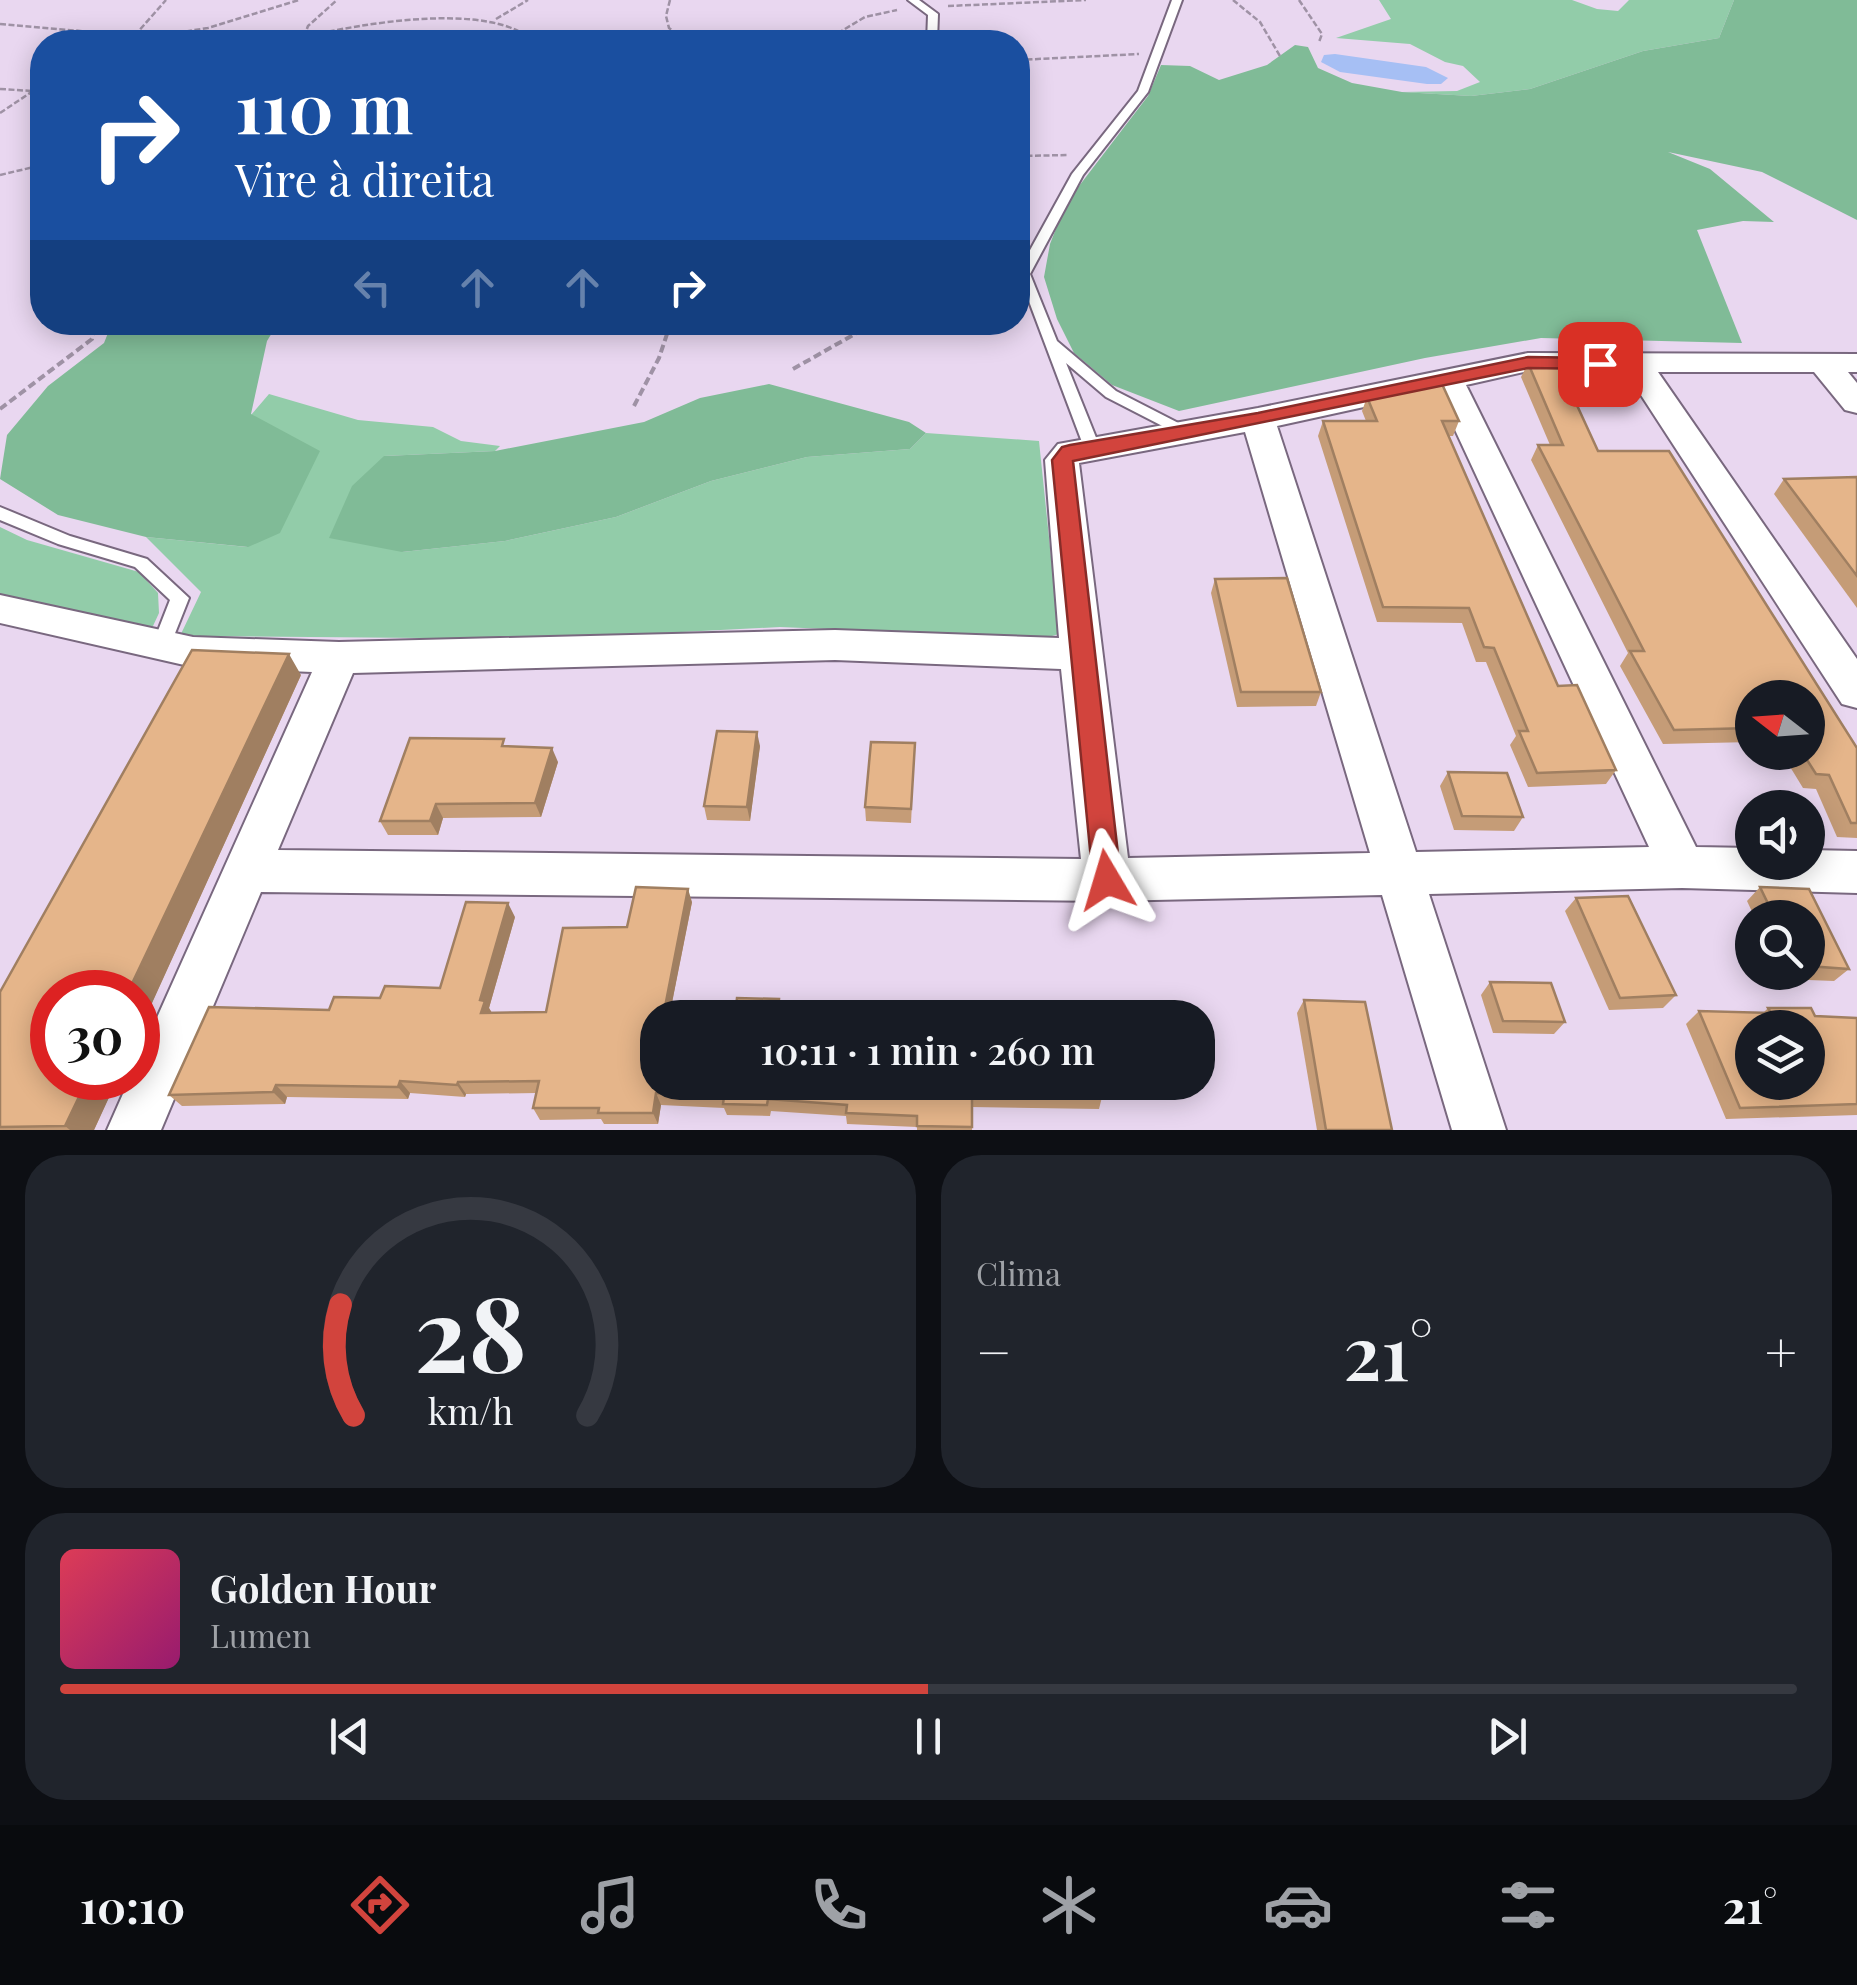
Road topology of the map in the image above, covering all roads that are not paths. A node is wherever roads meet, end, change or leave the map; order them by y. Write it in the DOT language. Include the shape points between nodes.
graph roads {
  1 [pos="1177,0"];
  2 [pos="915,3"];
  3 [pos="932,30"];
  4 [pos="1030,252"];
  5 [pos="1030,293"];
  6 [pos="1051,344"];
  7 [pos="1839,362"];
  8 [pos="1637,364"];
  9 [pos="1447,378"];
  10 [pos="1857,404"];
  11 [pos="1258,419"];
  12 [pos="1184,430"];
  13 [pos="1094,450"];
  14 [pos="0,514"];
  15 [pos="0,608"];
  16 [pos="1080,654"];
  17 [pos="339,658"];
  18 [pos="176,661"];
  19 [pos="1857,692"];
  20 [pos="1682,868"];
  21 [pos="246,871"];
  22 [pos="1398,871"];
  23 [pos="1857,872"];
  24 [pos="1107,880"];
  25 [pos="134,1130"];
  26 [pos="1479,1130"];
  1 -- 4 [label="lane" via="1143,92 1078,174"];
  2 -- 3 [label="lane" via="932,14"];
  5 -- 6 [label="lane"];
  6 -- 12 [label="lane" via="1111,394"];
  6 -- 13 [label="lane"];
  7 -- 8 [label="street"];
  7 -- 10 [label="street"];
  8 -- 9 [label="street" via="1528,362"];
  8 -- 19 [label="street"];
  9 -- 11 [label="street"];
  9 -- 20 [label="street"];
  11 -- 12 [label="street"];
  11 -- 22 [label="street"];
  12 -- 13 [label="street"];
  13 -- 16 [label="street" via="1070,452 1061,470"];
  14 -- 18 [label="lane" via="141,563 180,598"];
  15 -- 18 [label="street"];
  16 -- 17 [label="street" via="835,645"];
  16 -- 24 [label="street"];
  17 -- 18 [label="street"];
  17 -- 21 [label="street"];
  20 -- 22 [label="street"];
  20 -- 23 [label="street"];
  21 -- 24 [label="street"];
  21 -- 25 [label="street"];
  22 -- 24 [label="street"];
  22 -- 26 [label="street"];
}
